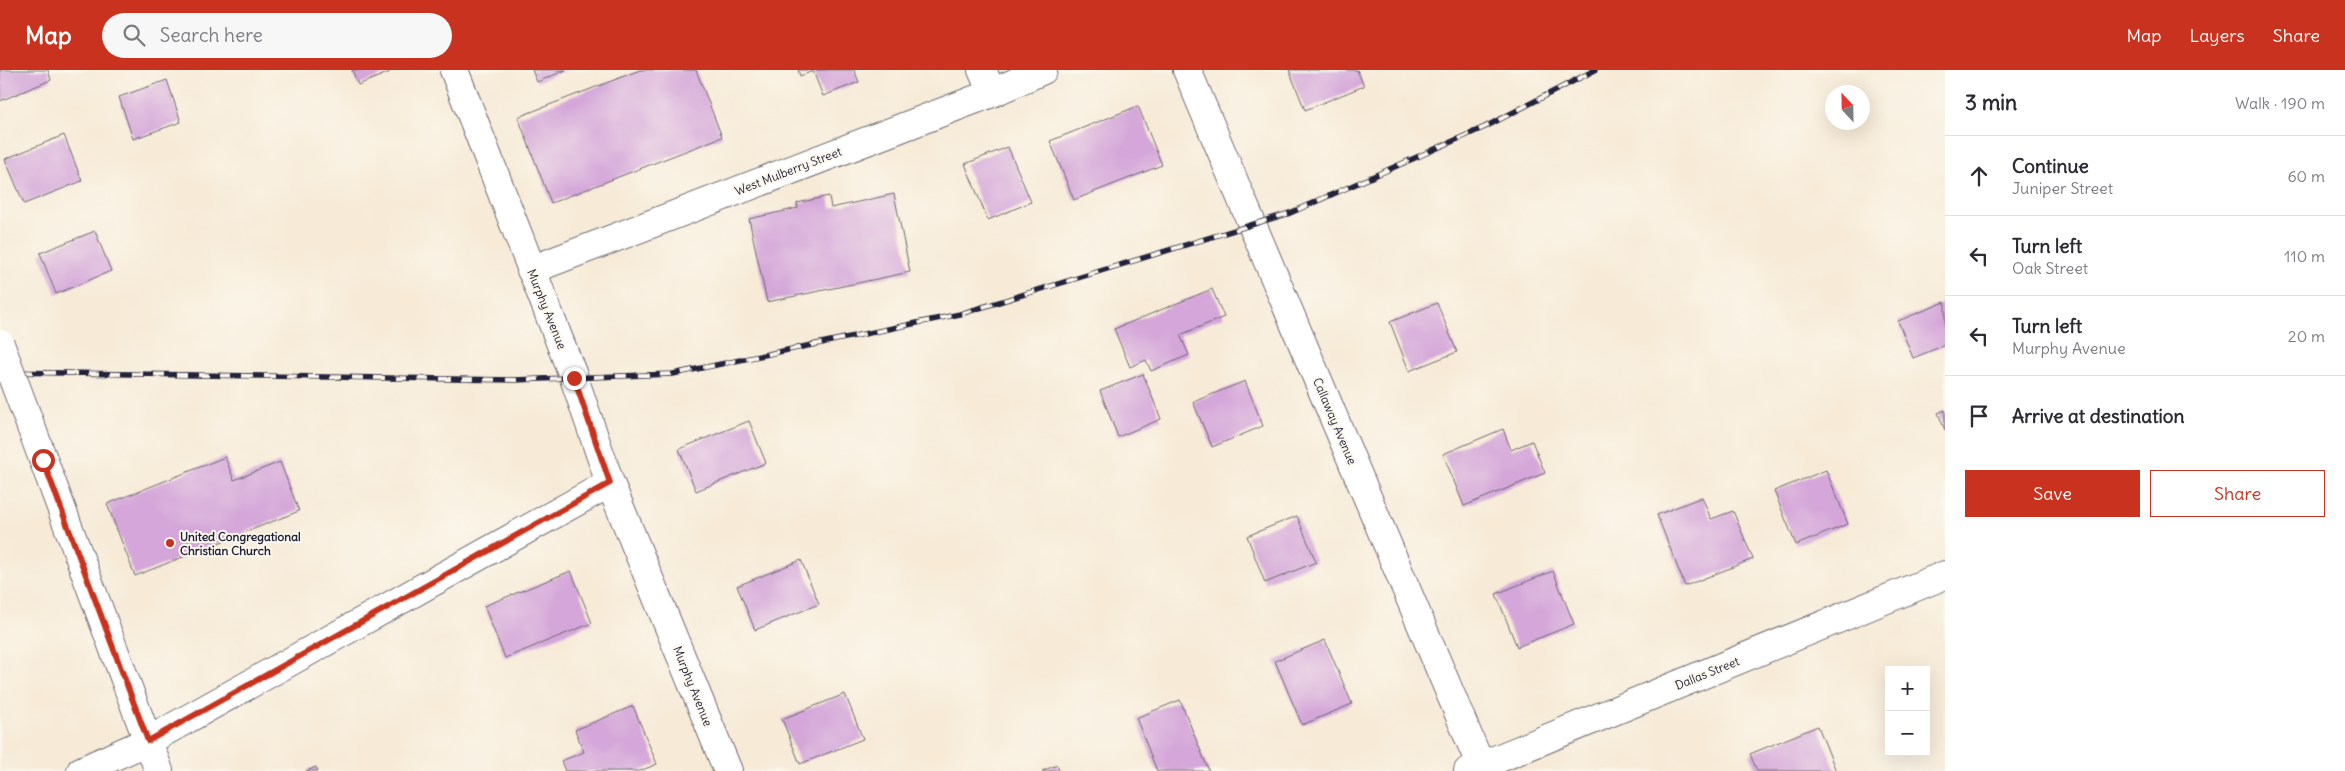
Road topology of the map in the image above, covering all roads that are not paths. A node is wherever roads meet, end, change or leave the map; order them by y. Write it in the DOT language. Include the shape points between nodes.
graph roads {
  1 [pos="454,70"];
  2 [pos="1044,70"];
  3 [pos="1187,70"];
  4 [pos="987,82"];
  5 [pos="531,270"];
  6 [pos="0,344"];
  7 [pos="610,483"];
  8 [pos="1945,576"];
  9 [pos="148,741"];
  10 [pos="1477,769"];
  11 [pos="82,771"];
  12 [pos="159,771"];
  13 [pos="728,771"];
  1 -- 5 [label="street, Murphy Avenue"];
  2 -- 4 [label="street, West Mulberry Street"];
  3 -- 10 [label="street, Callaway Avenue"];
  4 -- 5 [label="street, West Mulberry Street"];
  5 -- 7 [label="street, Murphy Avenue" via="574,378"];
  6 -- 9 [label="street, bridge"];
  7 -- 9 [label="street"];
  7 -- 13 [label="street, Murphy Avenue"];
  8 -- 10 [label="street, Dallas Street"];
  9 -- 11 [label="street"];
  9 -- 12 [label="street"];
}
